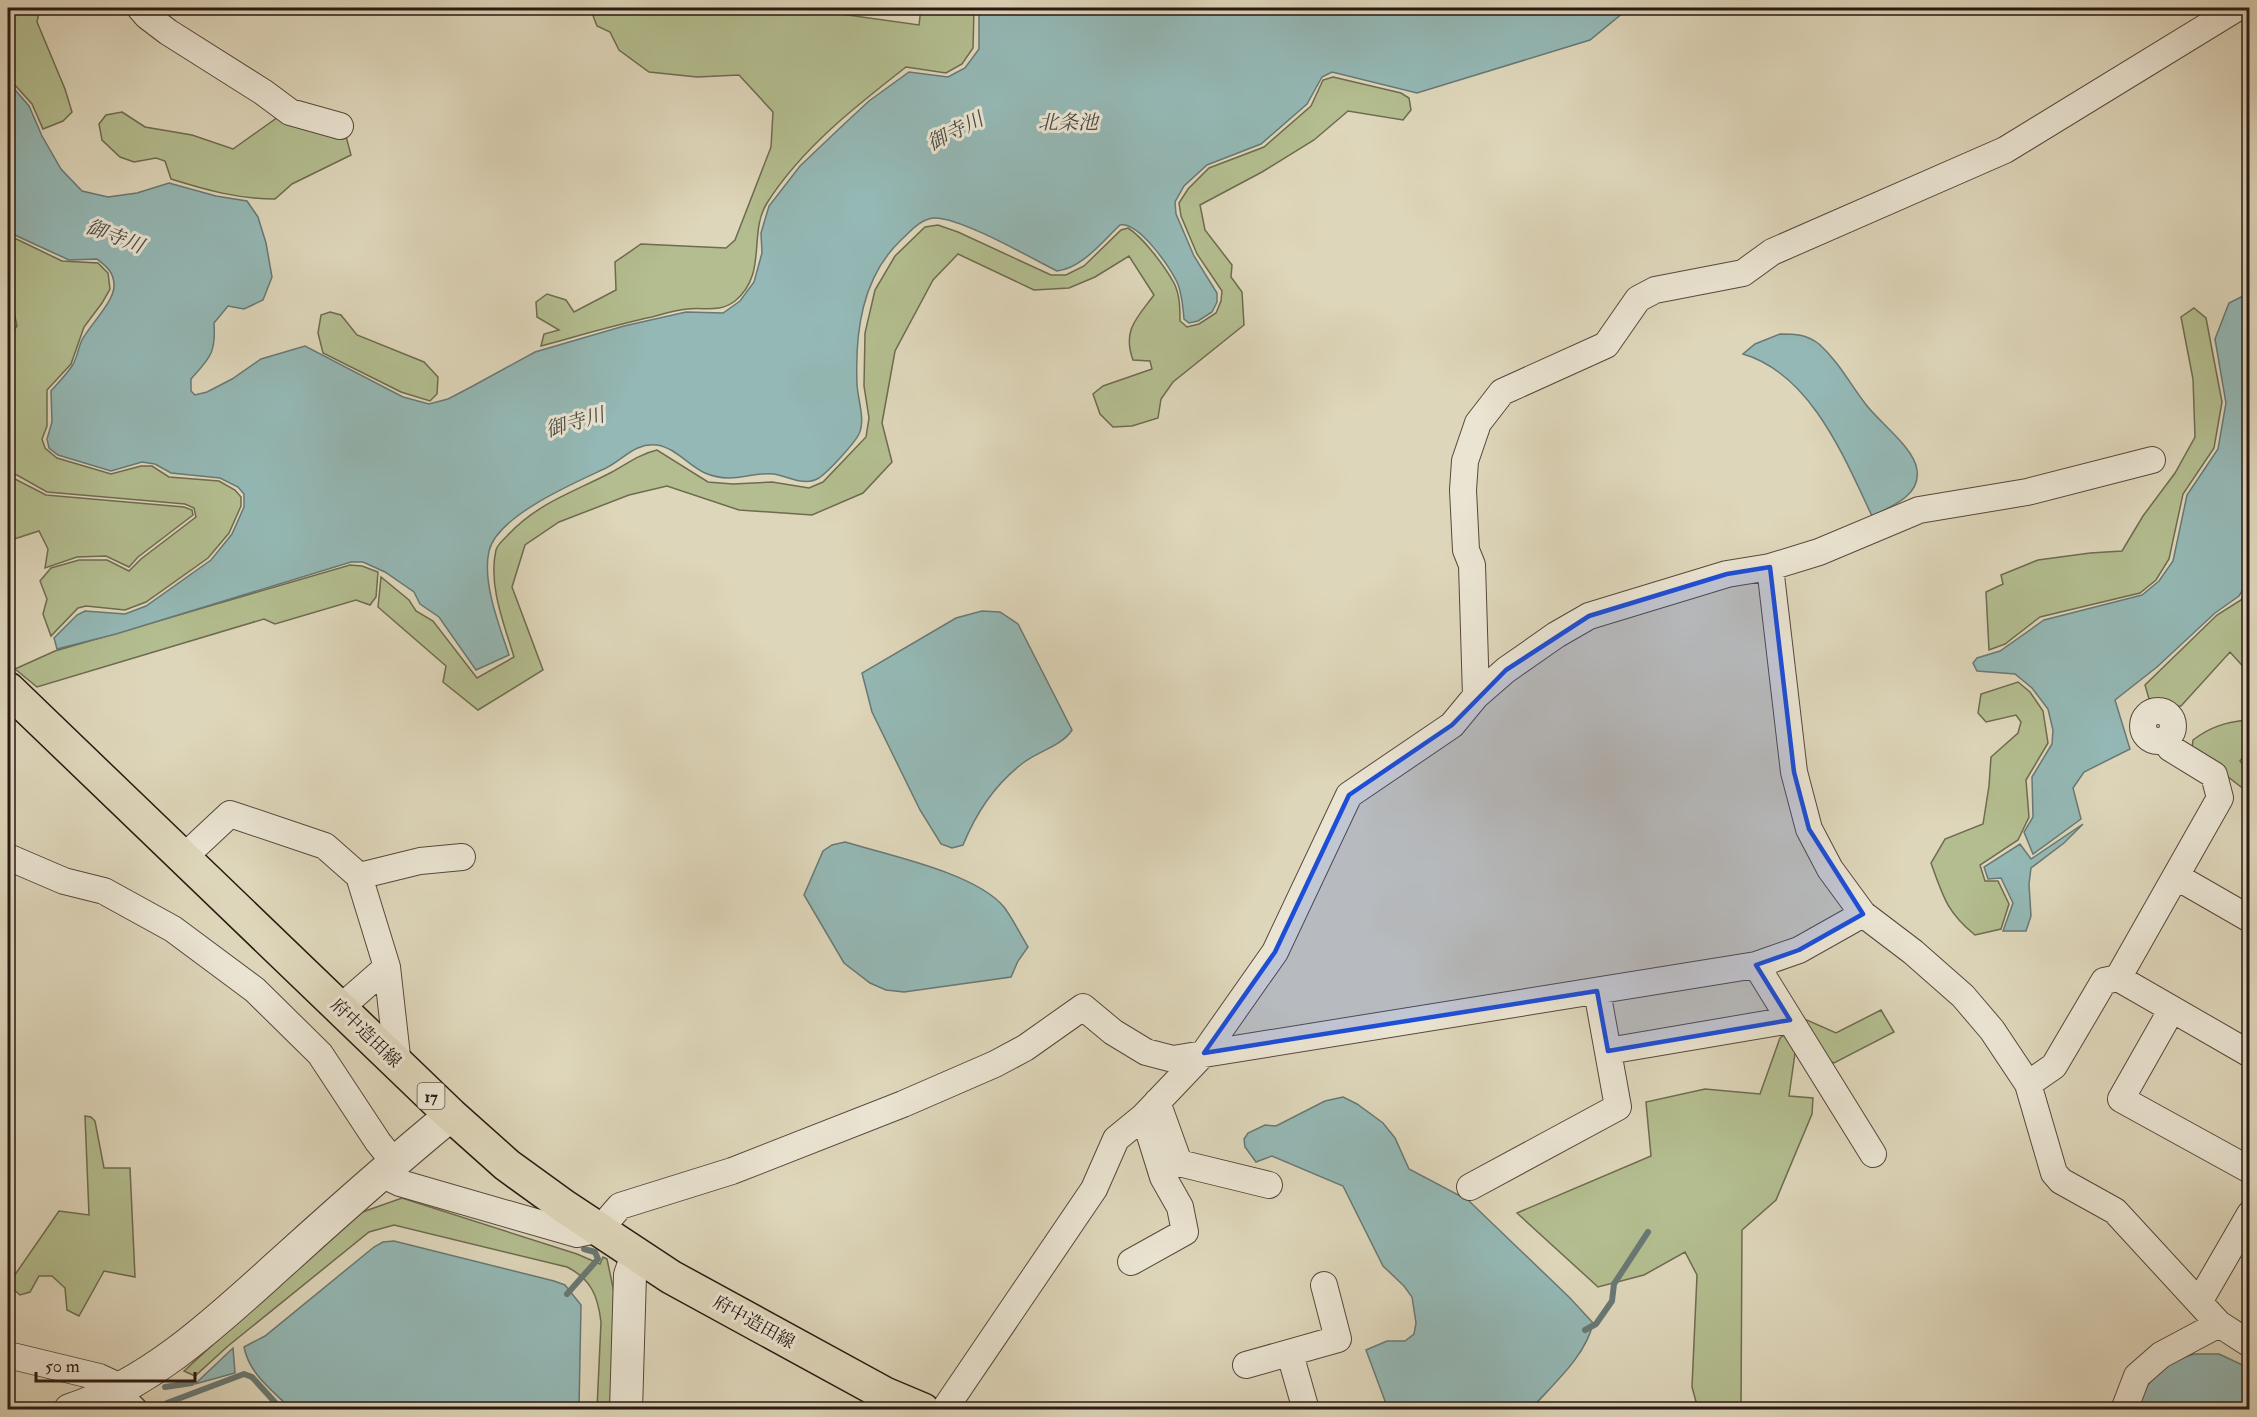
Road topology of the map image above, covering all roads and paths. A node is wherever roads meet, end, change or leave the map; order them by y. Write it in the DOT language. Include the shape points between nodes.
graph roads {
  1 [pos="140,8"];
  2 [pos="2237,8"];
  3 [pos="340,126"];
  4 [pos="2152,460"];
  5 [pos="1770,567"];
  6 [pos="8,689"];
  7 [pos="1476,696"];
  8 [pos="2165,739"];
  9 [pos="8,857"];
  10 [pos="184,857"];
  11 [pos="462,857"];
  12 [pos="359,876"];
  13 [pos="2177,877"];
  14 [pos="1863,914"];
  15 [pos="2250,919"];
  16 [pos="1756,965"];
  17 [pos="387,967"];
  18 [pos="2118,978"];
  19 [pos="1597,991"];
  20 [pos="340,1008"];
  21 [pos="2172,1009"];
  22 [pos="1790,1020"];
  23 [pos="1608,1051"];
  24 [pos="1204,1053"];
  25 [pos="2250,1054"];
  26 [pos="398,1065"];
  27 [pos="2028,1084"];
  28 [pos="1151,1109"];
  29 [pos="451,1115"];
  30 [pos="1873,1154"];
  31 [pos="387,1168"];
  32 [pos="2250,1170"];
  33 [pos="1269,1185"];
  34 [pos="1470,1187"];
  35 [pos="2250,1214"];
  36 [pos="600,1229"];
  37 [pos="637,1255"];
  38 [pos="1131,1262"];
  39 [pos="1324,1285"];
  40 [pos="2199,1302"];
  41 [pos="2238,1333"];
  42 [pos="1290,1354"];
  43 [pos="8,1355"];
  44 [pos="1246,1365"];
  45 [pos="121,1388"];
  46 [pos="70,1410"];
  47 [pos="144,1410"];
  48 [pos="626,1410"];
  49 [pos="923,1410"];
  50 [pos="944,1410"];
  51 [pos="1306,1410"];
  52 [pos="2124,1410"];
  1 -- 3 [label="street" via="168,32 290,112"];
  2 -- 7 [label="street" via="2005,150 1773,252 1743,273 1655,290 1638,299 1606,345 1502,392 1478,423 1464,480 1467,550 1472,565"];
  4 -- 5 [label="street" via="2027,492 1919,510 1819,552"];
  5 -- 7 [label="street" via="1727,574 1589,616 1506,670"];
  5 -- 14 [label="street" via="1794,772 1809,830 1830,869"];
  6 -- 10 [label="main road, 府中造田線 / 17"];
  7 -- 24 [label="street" via="1452,725 1349,795 1275,952"];
  8 -- 13 [label="street" via="2170,748 2214,775 2220,798"];
  9 -- 31 [label="street" via="64,881 104,891 173,929 255,990 320,1054 378,1142"];
  10 -- 12 [label="street" via="230,814 325,846"];
  10 -- 20 [label="main road, 府中造田線 / 17"];
  11 -- 12 [label="street" via="420,861"];
  12 -- 17 [label="street"];
  13 -- 15 [label="street"];
  13 -- 18 [label="street"];
  14 -- 16 [label="street" via="1799,950"];
  14 -- 27 [label="street" via="1963,996 1992,1029"];
  16 -- 19 [label="street"];
  16 -- 22 [label="street"];
  17 -- 20 [label="street"];
  17 -- 26 [label="street"];
  18 -- 21 [label="street"];
  18 -- 27 [label="street" via="2104,981 2054,1066"];
  19 -- 23 [label="street"];
  19 -- 24 [label="street"];
  20 -- 26 [label="main road, 府中造田線 / 17"];
  21 -- 25 [label="street"];
  21 -- 32 [label="street" via="2121,1099"];
  22 -- 23 [label="street"];
  22 -- 30 [label="street"];
  23 -- 34 [label="street" via="1618,1107"];
  24 -- 28 [label="street"];
  24 -- 36 [label="street" via="1173,1059 1146,1052 1083,1007 995,1064 732,1171 620,1206"];
  26 -- 29 [label="main road, 府中造田線 / 17"];
  27 -- 40 [label="street" via="2054,1173 2061,1181 2115,1211"];
  28 -- 33 [label="street" via="1179,1163"];
  28 -- 38 [label="street" via="1163,1178 1180,1207 1185,1232"];
  28 -- 50 [label="street" via="1116,1139 1094,1189"];
  29 -- 31 [label="street"];
  29 -- 36 [label="main road, 府中造田線 / 17" via="507,1165"];
  31 -- 36 [label="street" via="400,1183 576,1234"];
  31 -- 45 [label="street" via="205,1332"];
  35 -- 40 [label="street"];
  36 -- 37 [label="main road, 府中造田線 / 17"];
  37 -- 48 [label="street" via="630,1275"];
  37 -- 49 [label="main road, 府中造田線 / 17" via="885,1394"];
  39 -- 42 [label="street" via="1338,1340"];
  40 -- 41 [label="street"];
  41 -- 52 [label="street" via="2161,1355 2137,1376"];
  42 -- 44 [label="street"];
  42 -- 51 [label="street"];
  43 -- 45 [label="street" via="99,1377"];
  45 -- 46 [label="street"];
  45 -- 47 [label="lane"];
}
